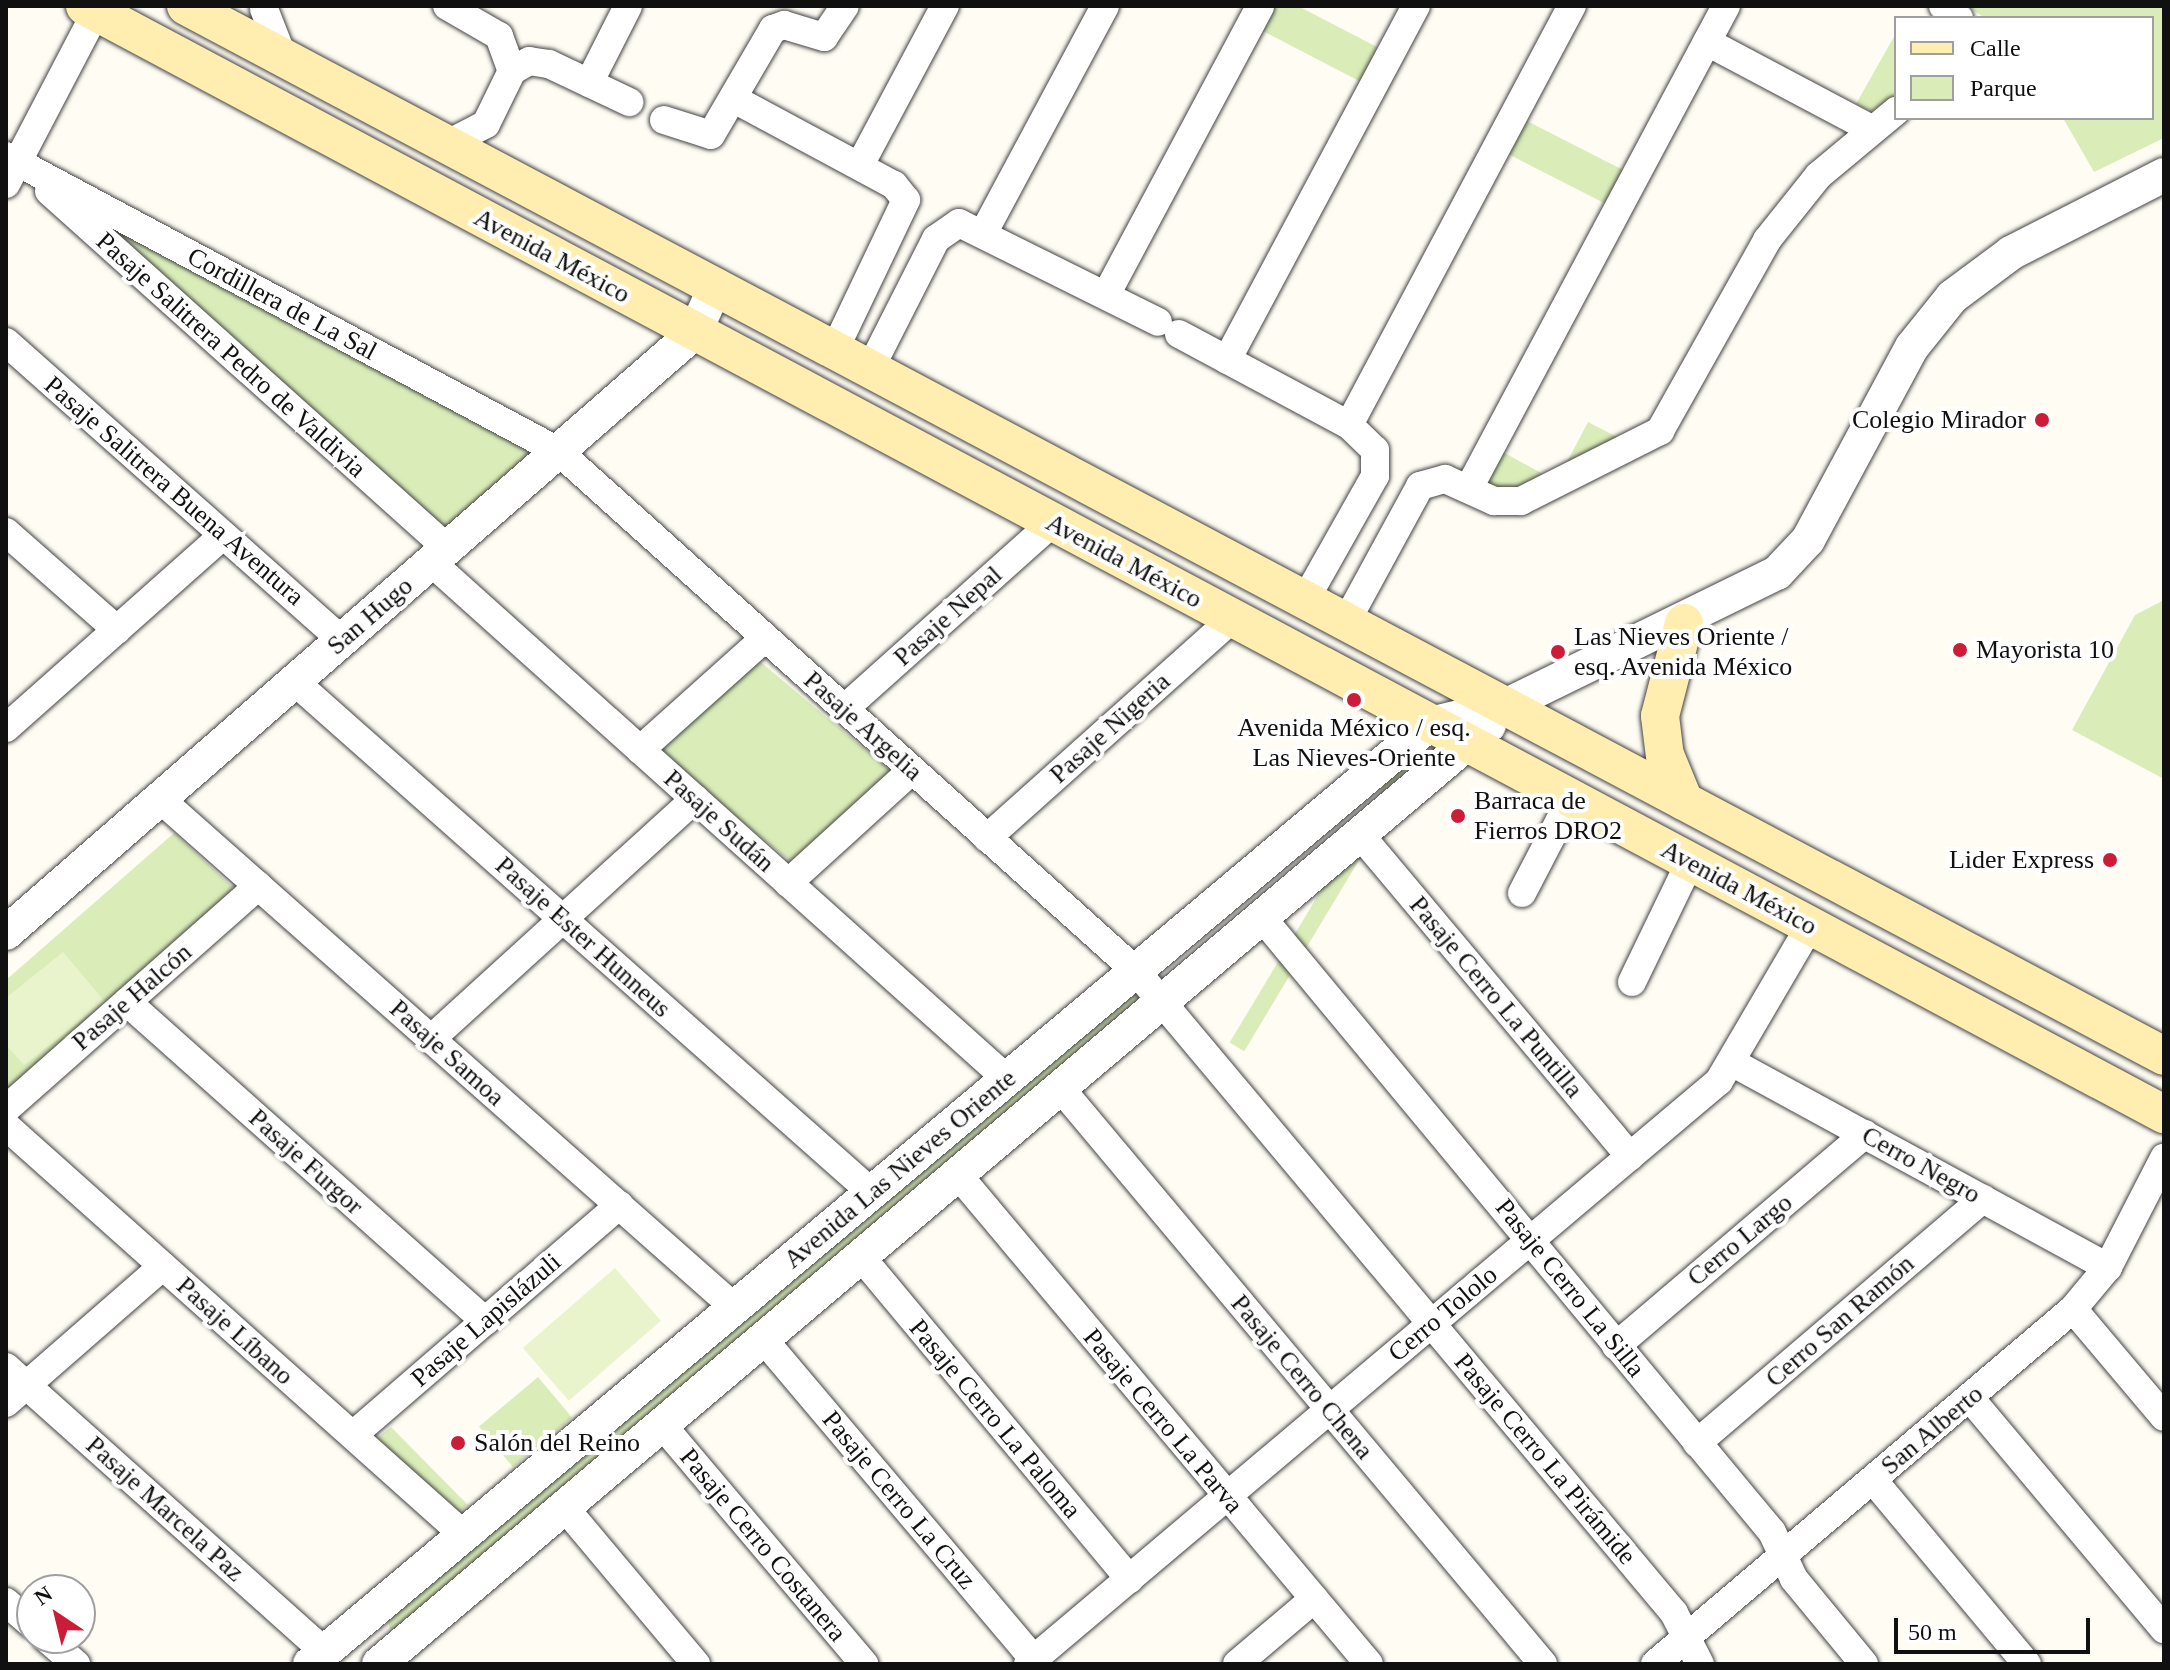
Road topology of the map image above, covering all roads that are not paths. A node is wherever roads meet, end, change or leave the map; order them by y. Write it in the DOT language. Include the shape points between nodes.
graph roads {
  1 [pos="186,6"];
  2 [pos="447,6"];
  3 [pos="628,6"];
  4 [pos="845,6"];
  5 [pos="945,6"];
  6 [pos="1105,6"];
  7 [pos="1260,6"];
  8 [pos="1416,6"];
  9 [pos="1572,6"];
  10 [pos="1726,6"];
  11 [pos="265,7"];
  12 [pos="91,9"];
  13 [pos="476,13"];
  14 [pos="222,26"];
  15 [pos="1707,42"];
  16 [pos="284,60"];
  17 [pos="512,71"];
  18 [pos="589,83"];
  19 [pos="734,99"];
  20 [pos="629,102"];
  21 [pos="1894,112"];
  22 [pos="664,120"];
  23 [pos="486,124"];
  24 [pos="1871,129"];
  25 [pos="446,145"];
  26 [pos="860,165"];
  27 [pos="9,167"];
  28 [pos="2164,175"];
  29 [pos="509,178"];
  30 [pos="985,230"];
  31 [pos="716,285"];
  32 [pos="1106,295"];
  33 [pos="695,332"];
  34 [pos="6,342"];
  35 [pos="835,349"];
  36 [pos="1227,360"];
  37 [pos="870,369"];
  38 [pos="1349,425"];
  39 [pos="558,451"];
  40 [pos="1469,488"];
  41 [pos="1052,523"];
  42 [pos="6,532"];
  43 [pos="223,535"];
  44 [pos="439,555"];
  45 [pos="1305,600"];
  46 [pos="1232,619"];
  47 [pos="1346,622"];
  48 [pos="1684,623"];
  49 [pos="117,630"];
  50 [pos="765,638"];
  51 [pos="342,640"];
  52 [pos="294,681"];
  53 [pos="1505,706"];
  54 [pos="844,709"];
  55 [pos="8,724"];
  56 [pos="1430,724"];
  57 [pos="1471,746"];
  58 [pos="640,750"];
  59 [pos="912,770"];
  60 [pos="160,799"];
  61 [pos="695,799"];
  62 [pos="1571,799"];
  63 [pos="1684,801"];
  64 [pos="1362,837"];
  65 [pos="987,838"];
  66 [pos="1690,862"];
  67 [pos="788,883"];
  68 [pos="258,886"];
  69 [pos="1522,893"];
  70 [pos="562,919"];
  71 [pos="1264,920"];
  72 [pos="9,926"];
  73 [pos="1810,926"];
  74 [pos="1136,971"];
  75 [pos="1632,982"];
  76 [pos="127,1002"];
  77 [pos="1166,1003"];
  78 [pos="431,1039"];
  79 [pos="2164,1056"];
  80 [pos="1735,1064"];
  81 [pos="1007,1079"];
  82 [pos="1062,1090"];
  83 [pos="6,1109"];
  84 [pos="2164,1114"];
  85 [pos="6,1126"];
  86 [pos="1865,1134"];
  87 [pos="1630,1156"];
  88 [pos="2164,1158"];
  89 [pos="959,1176"];
  90 [pos="872,1193"];
  91 [pos="1983,1199"];
  92 [pos="619,1205"];
  93 [pos="1530,1241"];
  94 [pos="862,1258"];
  95 [pos="163,1266"];
  96 [pos="2108,1267"];
  97 [pos="735,1308"];
  98 [pos="2073,1309"];
  99 [pos="485,1321"];
  100 [pos="1432,1323"];
  101 [pos="764,1340"];
  102 [pos="1616,1346"];
  103 [pos="13,1385"];
  104 [pos="1970,1398"];
  105 [pos="2160,1405"];
  106 [pos="1329,1409"];
  107 [pos="663,1426"];
  108 [pos="353,1435"];
  109 [pos="1697,1443"];
  110 [pos="1873,1480"];
  111 [pos="1226,1496"];
  112 [pos="565,1508"];
  113 [pos="464,1535"];
  114 [pos="1783,1556"];
  115 [pos="1129,1579"];
  116 [pos="1314,1599"];
  117 [pos="357,1625"];
  118 [pos="2164,1629"];
  119 [pos="1686,1638"];
  120 [pos="318,1658"];
  121 [pos="391,1661"];
  122 [pos="1031,1662"];
  123 [pos="696,1664"];
  124 [pos="864,1664"];
  125 [pos="1237,1664"];
  126 [pos="1369,1664"];
  127 [pos="1543,1664"];
  128 [pos="1655,1664"];
  129 [pos="1700,1664"];
  130 [pos="1864,1664"];
  131 [pos="2027,1664"];
  1 -- 14 [label="main road, Avenida México"];
  2 -- 13 [label="street"];
  3 -- 18 [label="street"];
  4 -- 19 [label="street" via="824,37 784,25 773,29"];
  5 -- 26 [label="street"];
  6 -- 30 [label="street"];
  7 -- 32 [label="street"];
  8 -- 36 [label="street"];
  9 -- 38 [label="street"];
  10 -- 15 [label="street"];
  11 -- 14 [label="street"];
  11 -- 16 [label="street"];
  12 -- 27 [label="street"];
  12 -- 33 [label="main road, Avenida México"];
  13 -- 17 [label="street" via="499,36"];
  14 -- 16 [label="main road, Avenida México"];
  15 -- 24 [label="street"];
  15 -- 40 [label="street"];
  16 -- 25 [label="main road, Avenida México"];
  17 -- 18 [label="street" via="539,61"];
  17 -- 23 [label="street"];
  18 -- 20 [label="street"];
  19 -- 22 [label="street" via="706,136"];
  19 -- 26 [label="street"];
  21 -- 24 [label="street"];
  23 -- 25 [label="street"];
  23 -- 29 [label="street"];
  24 -- 40 [label="street" via="1818,176 1767,240 1660,431 1521,501 1494,501"];
  25 -- 29 [label="main road, Avenida México"];
  26 -- 35 [label="street" via="900,189 906,209"];
  27 -- 39 [label="street, Cordillera de La Sal"];
  27 -- 44 [label="street, Pasaje Salitrera Pedro de Valdivia"];
  28 -- 48 [label="street, Avenida Las Nieves Oriente" via="2011,253 1952,297 1912,347 1808,540 1761,585"];
  29 -- 31 [label="main road, Avenida México"];
  30 -- 32 [label="street"];
  30 -- 37 [label="street" via="959,223 940,233"];
  31 -- 33 [label="street, San Hugo"];
  31 -- 35 [label="main road, Avenida México"];
  32 -- 36 [label="street"];
  33 -- 39 [label="street, San Hugo"];
  33 -- 41 [label="main road, Avenida México"];
  34 -- 43 [label="street, Pasaje Salitrera Buena Aventura"];
  35 -- 37 [label="main road, Avenida México"];
  36 -- 38 [label="street"];
  37 -- 45 [label="main road, Avenida México"];
  38 -- 45 [label="street" via="1370,442 1377,467"];
  39 -- 44 [label="street, San Hugo"];
  39 -- 50 [label="street, Pasaje Argelia"];
  40 -- 47 [label="street" via="1437,479 1414,493"];
  41 -- 46 [label="main road, Avenida México"];
  41 -- 54 [label="street, Pasaje Nepal"];
  42 -- 49 [label="street"];
  43 -- 49 [label="street"];
  43 -- 51 [label="street, Pasaje Salitrera Buena Aventura"];
  44 -- 51 [label="street, San Hugo"];
  44 -- 58 [label="street, Pasaje Sudán"];
  45 -- 47 [label="main road, Avenida México"];
  46 -- 56 [label="main road, Avenida México"];
  46 -- 65 [label="street, Pasaje Nigeria"];
  47 -- 53 [label="main road, Avenida México"];
  48 -- 53 [label="street, Avenida Las Nieves Oriente"];
  48 -- 63 [label="main road" via="1660,716 1665,755"];
  49 -- 55 [label="street"];
  50 -- 54 [label="street, Pasaje Argelia"];
  50 -- 58 [label="street"];
  51 -- 52 [label="street, San Hugo"];
  52 -- 60 [label="street, San Hugo"];
  52 -- 70 [label="street, Pasaje Ester Hunneus"];
  53 -- 56 [label="street, Avenida Las Nieves Oriente"];
  53 -- 57 [label="street, Avenida Las Nieves Oriente"];
  53 -- 63 [label="main road, Avenida México"];
  54 -- 59 [label="street, Pasaje Argelia"];
  56 -- 57 [label="main road, Avenida México"];
  56 -- 74 [label="street, Avenida Las Nieves Oriente"];
  57 -- 62 [label="main road, Avenida México"];
  57 -- 64 [label="street, Avenida Las Nieves Oriente"];
  58 -- 61 [label="street, Pasaje Sudán"];
  59 -- 65 [label="street, Pasaje Argelia"];
  59 -- 67 [label="street"];
  60 -- 68 [label="street, Pasaje Samoa"];
  60 -- 72 [label="street, San Hugo"];
  61 -- 67 [label="street, Pasaje Sudán"];
  61 -- 70 [label="street"];
  62 -- 66 [label="main road, Avenida México"];
  62 -- 69 [label="street"];
  63 -- 79 [label="main road, Avenida México"];
  64 -- 71 [label="street, Avenida Las Nieves Oriente"];
  64 -- 87 [label="street, Pasaje Cerro La Puntilla"];
  65 -- 74 [label="street, Pasaje Argelia"];
  66 -- 73 [label="main road, Avenida México"];
  66 -- 75 [label="street"];
  67 -- 81 [label="street, Pasaje Sudán"];
  68 -- 76 [label="street, Pasaje Halcón"];
  68 -- 78 [label="street, Pasaje Samoa"];
  70 -- 78 [label="street"];
  70 -- 90 [label="street, Pasaje Ester Hunneus"];
  71 -- 77 [label="street, Avenida Las Nieves Oriente"];
  71 -- 93 [label="street, Pasaje Cerro La Silla"];
  73 -- 80 [label="street, Cerro Tololo"];
  73 -- 84 [label="main road, Avenida México"];
  74 -- 77 [label="street, Pasaje Argelia"];
  74 -- 81 [label="street, Avenida Las Nieves Oriente"];
  76 -- 83 [label="street, Pasaje Halcón"];
  76 -- 99 [label="street, Pasaje Furgor"];
  77 -- 82 [label="street, Avenida Las Nieves Oriente"];
  77 -- 100 [label="street, Pasaje Cerro La Pirámide"];
  78 -- 92 [label="street, Pasaje Samoa"];
  80 -- 86 [label="street, Cerro Negro"];
  80 -- 87 [label="street, Cerro Tololo"];
  81 -- 90 [label="street, Avenida Las Nieves Oriente"];
  82 -- 89 [label="street, Avenida Las Nieves Oriente"];
  82 -- 106 [label="street, Pasaje Cerro Chena"];
  85 -- 95 [label="street, Pasaje Líbano"];
  86 -- 91 [label="street, Cerro Negro"];
  86 -- 102 [label="street, Cerro Largo"];
  87 -- 93 [label="street, Cerro Tololo"];
  88 -- 96 [label="street, San Alberto"];
  89 -- 94 [label="street, Avenida Las Nieves Oriente"];
  89 -- 111 [label="street, Pasaje Cerro La Parva"];
  90 -- 97 [label="street, Avenida Las Nieves Oriente"];
  91 -- 96 [label="street, Cerro Negro"];
  91 -- 109 [label="street, Cerro San Ramón"];
  92 -- 97 [label="street, Pasaje Samoa"];
  92 -- 99 [label="street, Pasaje Lapislázuli"];
  93 -- 100 [label="street, Cerro Tololo"];
  93 -- 102 [label="street, Pasaje Cerro La Silla"];
  94 -- 101 [label="street, Avenida Las Nieves Oriente"];
  94 -- 115 [label="street, Pasaje Cerro La Paloma"];
  95 -- 103 [label="street"];
  95 -- 108 [label="street, Pasaje Líbano"];
  96 -- 98 [label="street, San Alberto"];
  97 -- 113 [label="street, Avenida Las Nieves Oriente"];
  98 -- 104 [label="street, San Alberto"];
  98 -- 105 [label="street"];
  99 -- 108 [label="street, Pasaje Lapislázuli"];
  100 -- 106 [label="street, Cerro Tololo"];
  100 -- 119 [label="street, Pasaje Cerro La Pirámide" via="1674,1613"];
  101 -- 107 [label="street, Avenida Las Nieves Oriente"];
  101 -- 122 [label="street, Pasaje Cerro La Cruz"];
  102 -- 109 [label="street, Pasaje Cerro La Silla"];
  103 -- 120 [label="street, Pasaje Marcela Paz"];
  104 -- 110 [label="street, San Alberto"];
  104 -- 118 [label="street"];
  106 -- 111 [label="street, Cerro Tololo"];
  106 -- 127 [label="street, Pasaje Cerro Chena"];
  107 -- 112 [label="street, Avenida Las Nieves Oriente"];
  107 -- 124 [label="street, Pasaje Cerro Costanera"];
  108 -- 113 [label="street, Pasaje Líbano"];
  109 -- 114 [label="street, Pasaje Cerro La Silla"];
  110 -- 114 [label="street, San Alberto"];
  110 -- 131 [label="street"];
  111 -- 115 [label="street, Cerro Tololo"];
  111 -- 116 [label="street, Pasaje Cerro La Parva"];
  112 -- 121 [label="street, Avenida Las Nieves Oriente"];
  112 -- 123 [label="street"];
  113 -- 117 [label="street, Avenida Las Nieves Oriente"];
  114 -- 119 [label="street, San Alberto"];
  114 -- 130 [label="street, Pasaje Cerro La Silla"];
  115 -- 122 [label="street, Cerro Tololo"];
  116 -- 125 [label="street"];
  116 -- 126 [label="street, Pasaje Cerro La Parva"];
  117 -- 120 [label="street, Avenida Las Nieves Oriente"];
  117 -- 121 [label="street"];
  119 -- 128 [label="street, San Alberto"];
  119 -- 129 [label="street, Pasaje Cerro La Pirámide"];
}
